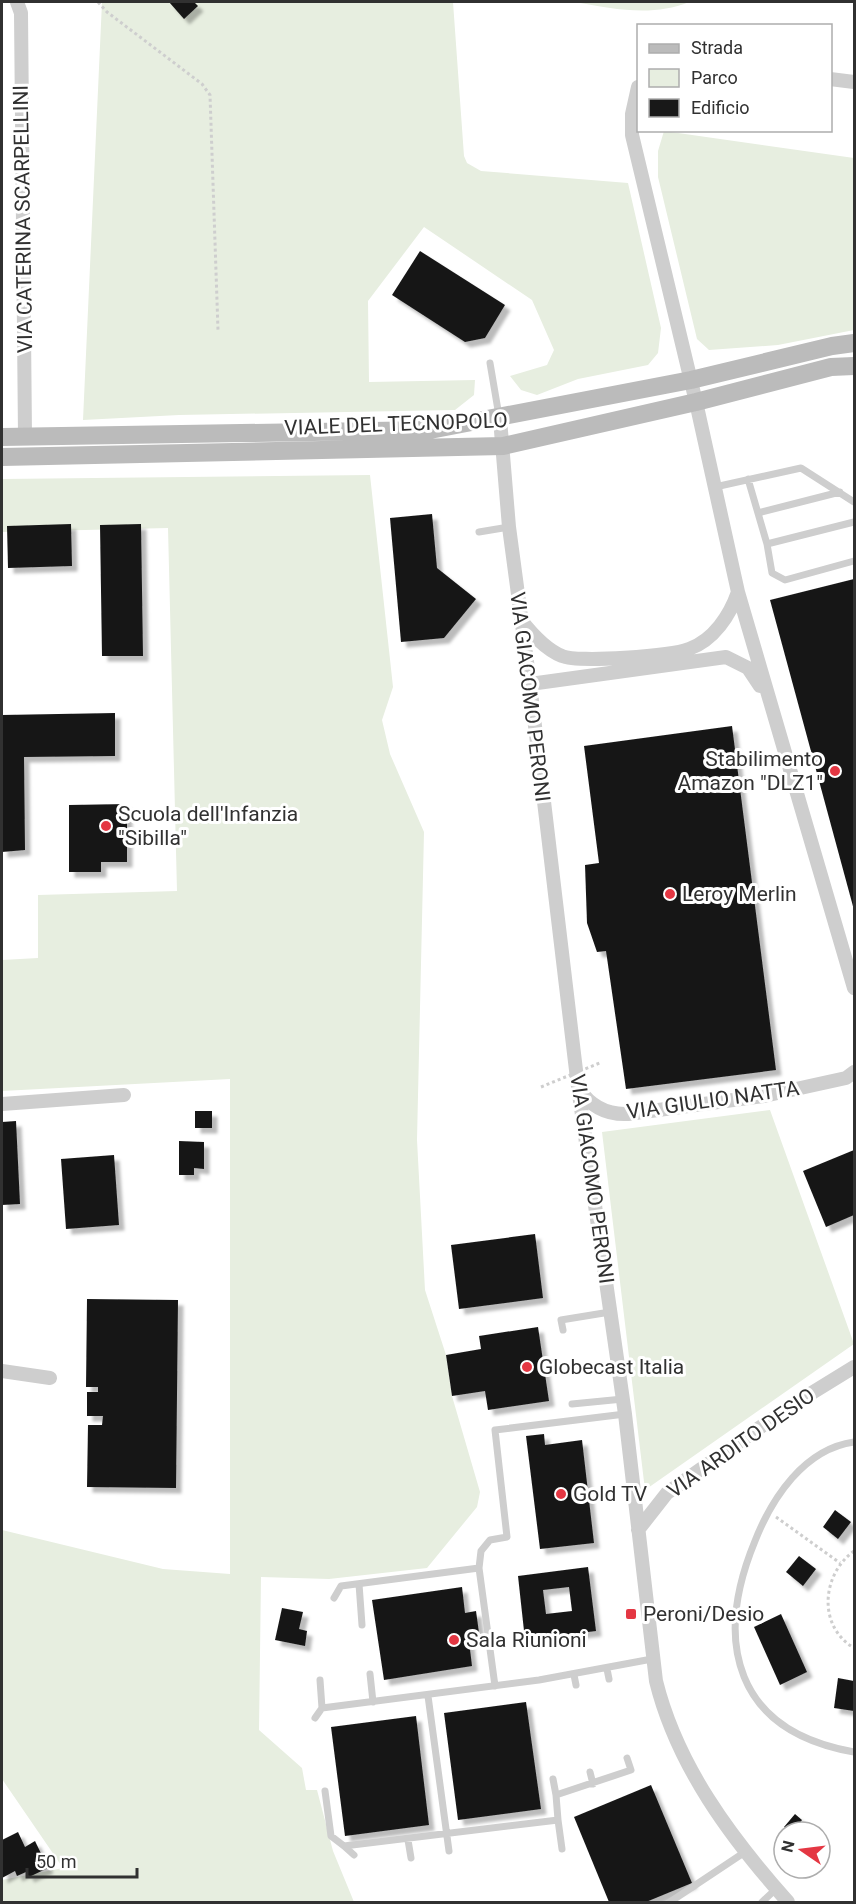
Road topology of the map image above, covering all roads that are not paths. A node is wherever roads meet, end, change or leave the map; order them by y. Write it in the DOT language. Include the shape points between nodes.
graph roads {
  1 [pos="17,2"];
  2 [pos="832,79"];
  3 [pos="855,82"];
  4 [pos="637,95"];
  5 [pos="855,343"];
  6 [pos="490,363"];
  7 [pos="855,366"];
  8 [pos="691,380"];
  9 [pos="696,402"];
  10 [pos="500,419"];
  11 [pos="25,436"];
  12 [pos="2,437"];
  13 [pos="503,446"];
  14 [pos="2,457"];
  15 [pos="748,479"];
  16 [pos="715,487"];
  17 [pos="840,492"];
  18 [pos="855,502"];
  19 [pos="758,513"];
  20 [pos="855,522"];
  21 [pos="508,527"];
  22 [pos="479,532"];
  23 [pos="767,544"];
  24 [pos="855,561"];
  25 [pos="738,592"];
  26 [pos="519,618"];
  27 [pos="530,684"];
  28 [pos="766,694"];
  29 [pos="855,988"];
  30 [pos="855,1072"];
  31 [pos="578,1087"];
  32 [pos="124,1095"];
  33 [pos="2,1104"];
  34 [pos="610,1312"];
  35 [pos="563,1330"];
  36 [pos="855,1367"];
  37 [pos="2,1371"];
  38 [pos="50,1378"];
  39 [pos="622,1399"];
  40 [pos="572,1404"];
  41 [pos="625,1414"];
  42 [pos="855,1442"];
  43 [pos="638,1530"];
  44 [pos="479,1568"];
  45 [pos="359,1584"];
  46 [pos="334,1598"];
  47 [pos="362,1625"];
  48 [pos="652,1659"];
  49 [pos="607,1669"];
  50 [pos="370,1674"];
  51 [pos="574,1675"];
  52 [pos="609,1679"];
  53 [pos="320,1680"];
  54 [pos="576,1685"];
  55 [pos="495,1686"];
  56 [pos="428,1696"];
  57 [pos="373,1702"];
  58 [pos="322,1708"];
  59 [pos="315,1718"];
  60 [pos="855,1752"];
  61 [pos="627,1758"];
  62 [pos="591,1772"];
  63 [pos="553,1779"];
  64 [pos="593,1784"];
  65 [pos="325,1791"];
  66 [pos="556,1795"];
  67 [pos="558,1820"];
  68 [pos="447,1834"];
  69 [pos="408,1840"];
  70 [pos="345,1846"];
  71 [pos="562,1849"];
  72 [pos="449,1851"];
  73 [pos="745,1852"];
  74 [pos="354,1855"];
  75 [pos="411,1858"];
  76 [pos="776,1889"];
  77 [pos="670,1902"];
  78 [pos="762,1902"];
  79 [pos="788,1902"];
  1 -- 11 [label="street, VIA CATERINA SCARPELLINI" via="21,13"];
  2 -- 3 [label="street"];
  4 -- 8 [label="street" via="632,135"];
  5 -- 8 [label="main road, VIALE DEL TECNOPOLO"];
  6 -- 10 [label="lane"];
  7 -- 9 [label="main road, VIALE DEL TECNOPOLO" via="831,368"];
  8 -- 9 [label="street"];
  8 -- 10 [label="main road, VIALE DEL TECNOPOLO"];
  9 -- 13 [label="main road, VIALE DEL TECNOPOLO"];
  9 -- 16 [label="street"];
  10 -- 11 [label="main road, VIALE DEL TECNOPOLO" via="430,430"];
  10 -- 13 [label="street, VIA GIACOMO PERONI"];
  11 -- 12 [label="main road, VIALE DEL TECNOPOLO"];
  13 -- 14 [label="main road, VIALE DEL TECNOPOLO"];
  13 -- 21 [label="street, VIA GIACOMO PERONI"];
  15 -- 16 [label="lane"];
  15 -- 17 [label="lane" via="801,468"];
  15 -- 19 [label="lane"];
  16 -- 25 [label="street"];
  17 -- 18 [label="lane"];
  17 -- 19 [label="lane"];
  19 -- 23 [label="lane"];
  20 -- 23 [label="lane"];
  21 -- 22 [label="lane"];
  21 -- 26 [label="street, VIA GIACOMO PERONI"];
  23 -- 24 [label="lane" via="772,573 784,580"];
  25 -- 26 [label="street" via="730,614 713,633 679,651 625,657 563,657 549,649"];
  25 -- 28 [label="street"];
  26 -- 27 [label="street, VIA GIACOMO PERONI"];
  27 -- 28 [label="street" via="726,657 748,668"];
  27 -- 31 [label="street, VIA GIACOMO PERONI"];
  28 -- 29 [label="street"];
  30 -- 31 [label="street, VIA GIULIO NATTA" via="846,1078 764,1096 628,1114 598,1108"];
  31 -- 34 [label="street, VIA GIACOMO PERONI"];
  32 -- 33 [label="street"];
  34 -- 35 [label="lane" via="561,1320"];
  34 -- 39 [label="street, VIA GIACOMO PERONI"];
  36 -- 43 [label="street, VIA ARDITO DESIO" via="789,1407 667,1493"];
  37 -- 38 [label="street"];
  39 -- 40 [label="lane"];
  39 -- 41 [label="street, VIA GIACOMO PERONI"];
  41 -- 43 [label="street, VIA GIACOMO PERONI"];
  41 -- 44 [label="lane" via="495,1430 507,1537 490,1540 481,1551"];
  42 -- 60 [label="lane" via="823,1454 805,1466 780,1491 768,1511 743,1572 735,1607 734,1644 742,1671 757,1698 778,1720 825,1746"];
  43 -- 48 [label="street, VIA GIACOMO PERONI"];
  44 -- 45 [label="lane"];
  44 -- 55 [label="lane"];
  45 -- 46 [label="lane" via="341,1586"];
  45 -- 47 [label="lane"];
  48 -- 49 [label="lane"];
  48 -- 73 [label="street, VIA GIACOMO PERONI" via="675,1740"];
  49 -- 51 [label="lane"];
  49 -- 52 [label="lane"];
  50 -- 57 [label="lane"];
  51 -- 54 [label="lane"];
  51 -- 55 [label="lane" via="540,1684"];
  53 -- 58 [label="lane"];
  55 -- 56 [label="lane"];
  56 -- 57 [label="lane"];
  56 -- 68 [label="lane"];
  57 -- 58 [label="lane"];
  58 -- 59 [label="lane"];
  61 -- 64 [label="lane" via="631,1770"];
  62 -- 64 [label="lane"];
  63 -- 66 [label="lane"];
  64 -- 66 [label="lane"];
  65 -- 70 [label="lane" via="331,1836"];
  66 -- 67 [label="lane"];
  67 -- 68 [label="lane"];
  67 -- 71 [label="lane"];
  68 -- 69 [label="lane"];
  68 -- 72 [label="lane"];
  69 -- 70 [label="lane"];
  69 -- 75 [label="lane"];
  70 -- 74 [label="lane"];
  73 -- 76 [label="street, VIA GIACOMO PERONI"];
  73 -- 77 [label="lane"];
  76 -- 78 [label="lane"];
  76 -- 79 [label="street, VIA GIACOMO PERONI"];
}
